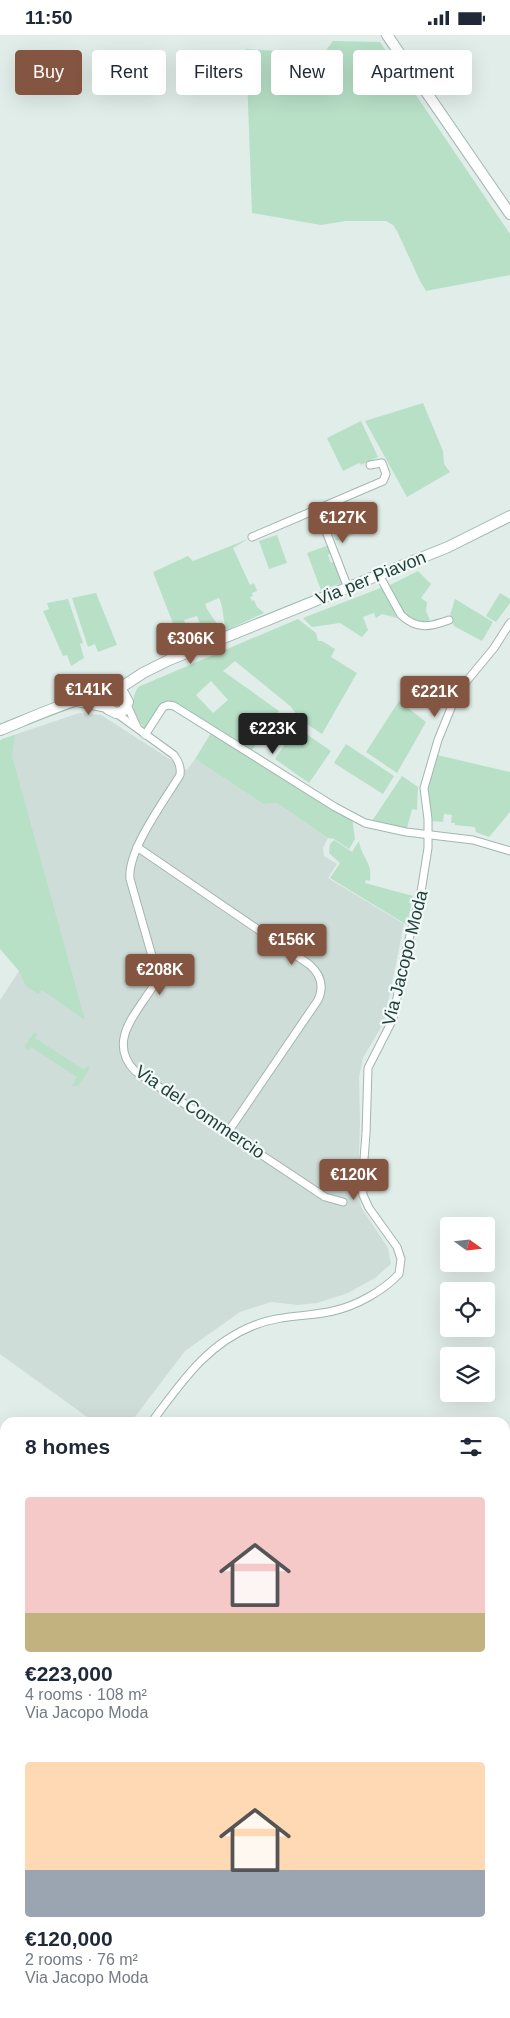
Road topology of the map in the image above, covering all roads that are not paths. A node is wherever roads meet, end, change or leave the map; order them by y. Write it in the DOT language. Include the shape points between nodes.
graph roads {
  1 [pos="387,35"];
  2 [pos="510,214"];
  3 [pos="370,465"];
  4 [pos="317,508"];
  5 [pos="510,516"];
  6 [pos="252,537"];
  7 [pos="379,575"];
  8 [pos="348,588"];
  9 [pos="449,620"];
  10 [pos="510,623"];
  11 [pos="120,696"];
  12 [pos="77,701"];
  13 [pos="107,707"];
  14 [pos="116,713"];
  15 [pos="137,728"];
  16 [pos="0,730"];
  17 [pos="145,735"];
  18 [pos="428,835"];
  19 [pos="137,847"];
  20 [pos="510,851"];
  21 [pos="228,1133"];
  22 [pos="343,1202"];
  23 [pos="156,1417"];
  1 -- 2 [label="main road"];
  3 -- 4 [label="street" via="382,463 386,474 383,481"];
  4 -- 6 [label="street"];
  4 -- 8 [label="street"];
  5 -- 7 [label="main road, Via per Piavon" via="448,547"];
  7 -- 8 [label="main road, Via per Piavon"];
  7 -- 9 [label="street" via="401,615 408,620 428,627"];
  8 -- 11 [label="main road, Via per Piavon" via="169,660 143,673"];
  10 -- 18 [label="street, Via Jacopo Moda" via="461,688 438,739 424,788"];
  11 -- 12 [label="main road" via="94,694"];
  11 -- 13 [label="main road" via="106,699"];
  11 -- 14 [label="main road" via="123,711"];
  11 -- 15 [label="street, Via del Commercio"];
  12 -- 13 [label="main road"];
  12 -- 16 [label="main road"];
  13 -- 14 [label="main road"];
  14 -- 15 [label="street, Via del Commercio"];
  15 -- 17 [label="street, Via del Commercio"];
  17 -- 18 [label="street" via="163,707 174,706 352,817 365,823"];
  17 -- 19 [label="street, Via del Commercio" via="174,755 180,775"];
  18 -- 20 [label="street" via="479,841"];
  18 -- 23 [label="street, Via Jacopo Moda" via="423,883 393,1019 368,1068 363,1195 398,1247 401,1259 399,1275 386,1286 333,1311 279,1317 254,1325 228,1339 195,1365"];
  19 -- 21 [label="street, Via del Commercio" via="130,879 158,977 128,1024 123,1039 125,1055 135,1071"];
  19 -- 21 [label="street" via="310,965 320,979 318,1000"];
  21 -- 22 [label="street, Via del Commercio" via="325,1197"];
}
